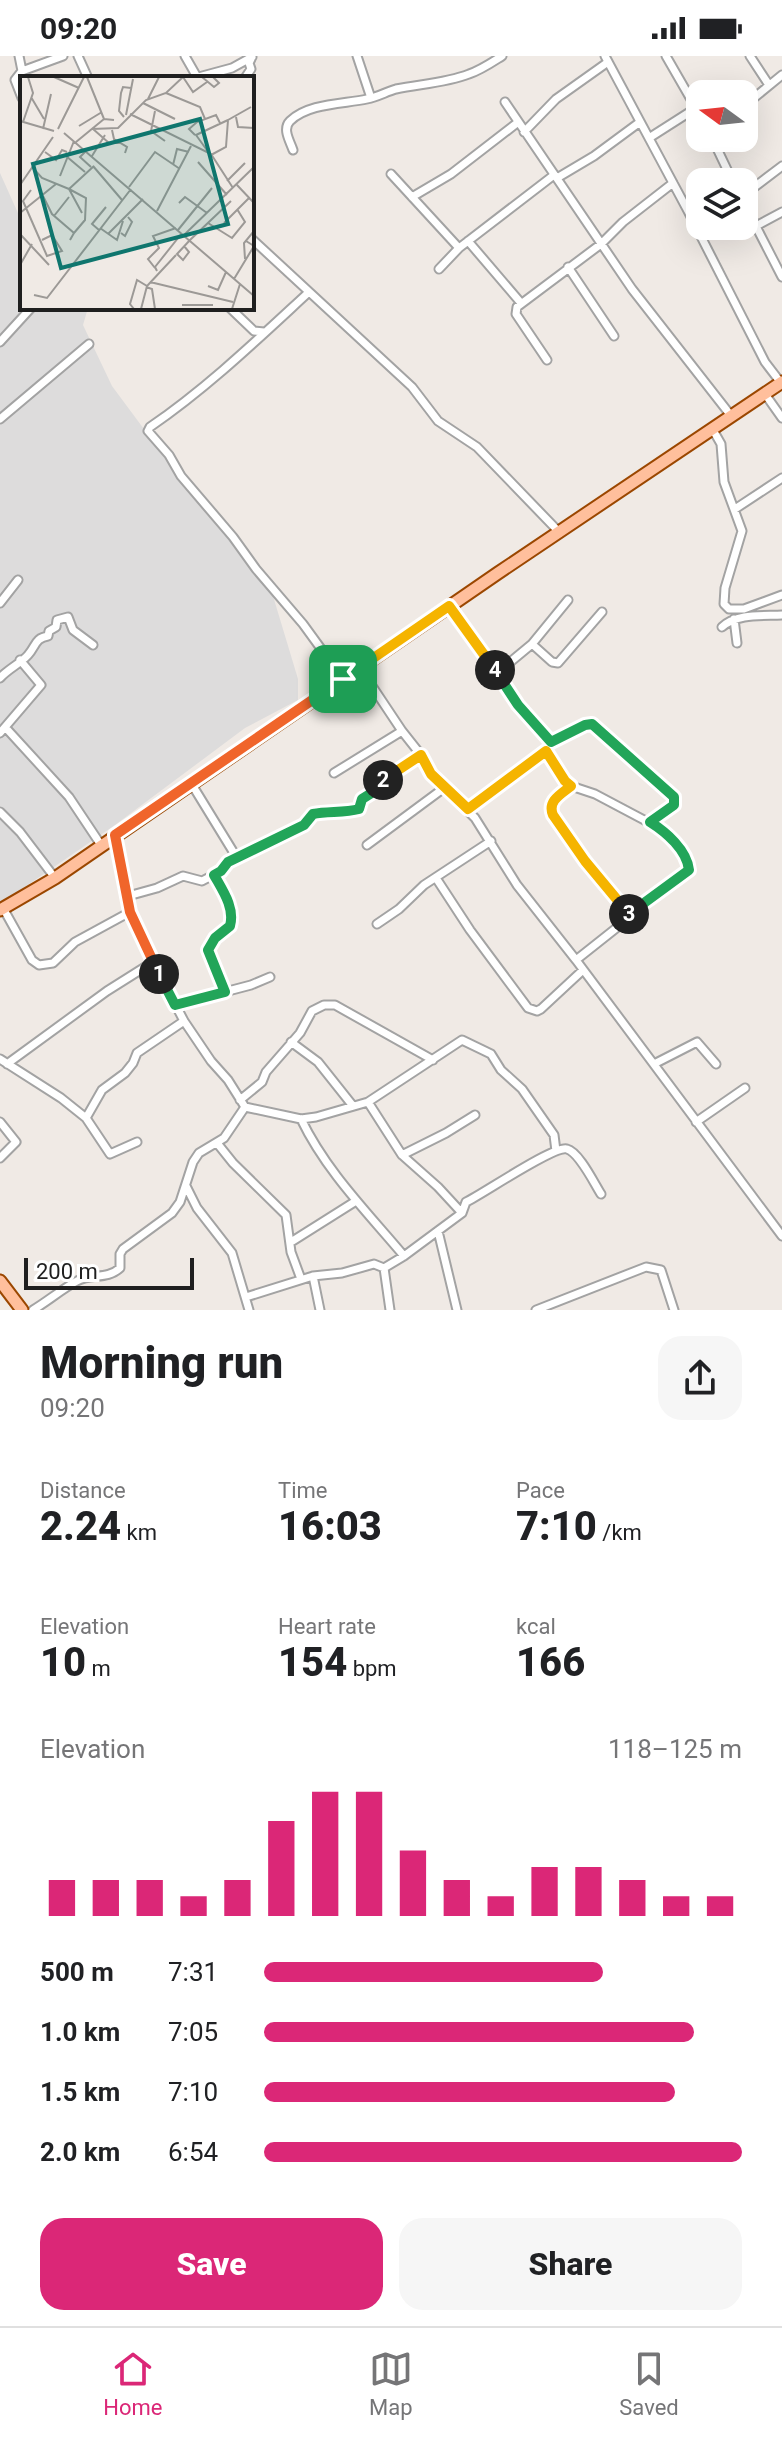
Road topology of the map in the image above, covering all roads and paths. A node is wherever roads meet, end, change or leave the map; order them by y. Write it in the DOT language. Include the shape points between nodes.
graph roads {
  1 [pos="19,56"];
  2 [pos="63,56"];
  3 [pos="78,56"];
  4 [pos="185,56"];
  5 [pos="357,56"];
  6 [pos="502,56"];
  7 [pos="666,56"];
  8 [pos="750,56"];
  9 [pos="252,57"];
  10 [pos="492,59"];
  11 [pos="607,59"];
  12 [pos="22,71"];
  13 [pos="782,75"];
  14 [pos="87,76"];
  15 [pos="195,76"];
  16 [pos="203,76"];
  17 [pos="246,76"];
  18 [pos="769,85"];
  19 [pos="686,91"];
  20 [pos="20,93"];
  21 [pos="758,94"];
  22 [pos="371,98"];
  23 [pos="505,102"];
  24 [pos="686,118"];
  25 [pos="640,122"];
  26 [pos="517,123"];
  27 [pos="524,132"];
  28 [pos="649,138"];
  29 [pos="293,150"];
  30 [pos="782,166"];
  31 [pos="391,174"];
  32 [pos="556,177"];
  33 [pos="673,183"];
  34 [pos="758,184"];
  35 [pos="412,197"];
  36 [pos="782,212"];
  37 [pos="758,225"];
  38 [pos="758,230"];
  39 [pos="254,241"];
  40 [pos="468,241"];
  41 [pos="601,244"];
  42 [pos="459,248"];
  43 [pos="568,267"];
  44 [pos="439,269"];
  45 [pos="781,273"];
  46 [pos="309,292"];
  47 [pos="521,303"];
  48 [pos="29,310"];
  49 [pos="232,310"];
  50 [pos="266,332"];
  51 [pos="614,336"];
  52 [pos="1,338"];
  53 [pos="89,344"];
  54 [pos="547,360"];
  55 [pos="781,383"];
  56 [pos="765,394"];
  57 [pos="732,417"];
  58 [pos="782,418"];
  59 [pos="0,419"];
  60 [pos="713,430"];
  61 [pos="782,478"];
  62 [pos="735,509"];
  63 [pos="560,533"];
  64 [pos="18,580"];
  65 [pos="782,595"];
  66 [pos="568,600"];
  67 [pos="0,603"];
  68 [pos="449,606"];
  69 [pos="602,612"];
  70 [pos="782,615"];
  71 [pos="734,619"];
  72 [pos="722,627"];
  73 [pos="737,643"];
  74 [pos="532,644"];
  75 [pos="93,645"];
  76 [pos="20,660"];
  77 [pos="360,668"];
  78 [pos="497,673"];
  79 [pos="0,678"];
  80 [pos="343,679"];
  81 [pos="2,730"];
  82 [pos="402,731"];
  83 [pos="551,742"];
  84 [pos="546,751"];
  85 [pos="421,755"];
  86 [pos="334,773"];
  87 [pos="191,783"];
  88 [pos="571,786"];
  89 [pos="444,788"];
  90 [pos="468,809"];
  91 [pos="0,812"];
  92 [pos="650,822"];
  93 [pos="115,835"];
  94 [pos="491,841"];
  95 [pos="101,845"];
  96 [pos="367,845"];
  97 [pos="237,858"];
  98 [pos="214,875"];
  99 [pos="55,878"];
  100 [pos="436,878"];
  101 [pos="128,896"];
  102 [pos="2,909"];
  103 [pos="130,912"];
  104 [pos="630,915"];
  105 [pos="377,924"];
  106 [pos="576,960"];
  107 [pos="153,962"];
  108 [pos="583,970"];
  109 [pos="270,977"];
  110 [pos="225,992"];
  111 [pos="175,1005"];
  112 [pos="184,1021"];
  113 [pos="291,1042"];
  114 [pos="433,1060"];
  115 [pos="3,1062"];
  116 [pos="654,1064"];
  117 [pos="716,1064"];
  118 [pos="745,1088"];
  119 [pos="368,1102"];
  120 [pos="243,1104"];
  121 [pos="353,1106"];
  122 [pos="475,1115"];
  123 [pos="86,1118"];
  124 [pos="301,1119"];
  125 [pos="0,1122"];
  126 [pos="696,1122"];
  127 [pos="137,1142"];
  128 [pos="217,1143"];
  129 [pos="556,1151"];
  130 [pos="402,1155"];
  131 [pos="0,1158"];
  132 [pos="186,1186"];
  133 [pos="601,1194"];
  134 [pos="356,1201"];
  135 [pos="462,1213"];
  136 [pos="438,1231"];
  137 [pos="782,1236"];
  138 [pos="291,1242"];
  139 [pos="404,1256"];
  140 [pos="384,1268"];
  141 [pos="313,1276"];
  142 [pos="301,1279"];
  143 [pos="0,1281"];
  144 [pos="246,1297"];
  145 [pos="22,1310"];
  146 [pos="33,1310"];
  147 [pos="249,1310"];
  148 [pos="320,1310"];
  149 [pos="390,1310"];
  150 [pos="457,1310"];
  151 [pos="536,1310"];
  152 [pos="674,1310"];
  1 -- 12 [label="street"];
  2 -- 12 [label="street"];
  3 -- 14 [label="street"];
  4 -- 15 [label="street"];
  5 -- 22 [label="street"];
  6 -- 10 [label="street"];
  7 -- 19 [label="street"];
  8 -- 18 [label="street"];
  9 -- 16 [label="street"];
  9 -- 17 [label="street"];
  10 -- 22 [label="street" via="469,75"];
  11 -- 25 [label="street"];
  11 -- 27 [label="street"];
  12 -- 20 [label="street" via="15,80"];
  13 -- 18 [label="street"];
  18 -- 21 [label="street"];
  22 -- 29 [label="street" via="311,110 291,120 286,128"];
  23 -- 26 [label="street"];
  24 -- 28 [label="street"];
  25 -- 28 [label="street"];
  25 -- 32 [label="street"];
  26 -- 27 [label="street"];
  26 -- 35 [label="street"];
  27 -- 32 [label="street"];
  28 -- 33 [label="street"];
  30 -- 34 [label="street"];
  31 -- 35 [label="street"];
  32 -- 40 [label="street"];
  32 -- 41 [label="street"];
  33 -- 41 [label="street"];
  33 -- 55 [label="street" via="765,362"];
  35 -- 42 [label="street"];
  36 -- 37 [label="street"];
  38 -- 45 [label="street"];
  39 -- 46 [label="street"];
  40 -- 42 [label="street"];
  40 -- 47 [label="street"];
  41 -- 43 [label="street"];
  41 -- 57 [label="street"];
  42 -- 44 [label="street"];
  43 -- 47 [label="street"];
  43 -- 51 [label="street"];
  46 -- 50 [label="street"];
  46 -- 63 [label="street" via="412,387 438,421 477,447"];
  47 -- 54 [label="street" via="516,314"];
  48 -- 52 [label="street"];
  49 -- 50 [label="street" via="254,331"];
  50 -- 80 [label="street" via="148,431"];
  53 -- 59 [label="street"];
  55 -- 56 [label="main road"];
  56 -- 57 [label="main road"];
  56 -- 58 [label="street"];
  57 -- 60 [label="main road"];
  60 -- 62 [label="street"];
  60 -- 63 [label="main road"];
  61 -- 62 [label="street"];
  62 -- 65 [label="street" via="742,531 724,604 739,610"];
  63 -- 68 [label="main road"];
  64 -- 67 [label="street"];
  66 -- 74 [label="street"];
  68 -- 77 [label="main road"];
  68 -- 78 [label="street"];
  69 -- 74 [label="street" via="558,663"];
  70 -- 71 [label="street"];
  71 -- 72 [label="street"];
  71 -- 73 [label="street"];
  74 -- 78 [label="street"];
  75 -- 76 [label="street" via="73,630 68,617 57,620 48,636"];
  76 -- 79 [label="street"];
  76 -- 81 [label="street" via="41,685"];
  77 -- 80 [label="main road"];
  77 -- 82 [label="street"];
  78 -- 83 [label="street"];
  80 -- 87 [label="main road"];
  81 -- 95 [label="street" via="69,797"];
  82 -- 85 [label="street"];
  82 -- 86 [label="street"];
  83 -- 84 [label="street"];
  83 -- 92 [label="street" via="592,724 674,797 674,805"];
  84 -- 88 [label="street"];
  84 -- 90 [label="street"];
  85 -- 89 [label="street"];
  85 -- 97 [label="street" via="381,782 359,809 313,814 304,825"];
  87 -- 93 [label="main road"];
  87 -- 97 [label="street"];
  88 -- 92 [label="street"];
  88 -- 104 [label="street" via="552,802 551,811"];
  89 -- 90 [label="street"];
  89 -- 96 [label="street"];
  90 -- 94 [label="street"];
  91 -- 99 [label="street"];
  92 -- 104 [label="street" via="673,840 689,870"];
  93 -- 95 [label="main road"];
  93 -- 101 [label="street"];
  94 -- 100 [label="street"];
  94 -- 106 [label="street" via="517,885"];
  95 -- 99 [label="main road"];
  97 -- 98 [label="street"];
  98 -- 101 [label="street" via="202,881 183,876"];
  98 -- 110 [label="street" via="232,915 230,926 208,950"];
  99 -- 102 [label="main road"];
  100 -- 105 [label="street"];
  100 -- 108 [label="street" via="528,1008 541,1009"];
  101 -- 103 [label="street"];
  102 -- 103 [label="street" via="39,965 53,963 75,942"];
  103 -- 107 [label="street"];
  104 -- 106 [label="street"];
  106 -- 108 [label="street"];
  107 -- 111 [label="street"];
  107 -- 115 [label="street"];
  108 -- 116 [label="street"];
  109 -- 110 [label="street"];
  110 -- 111 [label="street"];
  111 -- 112 [label="street"];
  112 -- 120 [label="street"];
  112 -- 123 [label="street" via="137,1053 125,1073 102,1090"];
  113 -- 114 [label="street" via="312,1011 335,1005"];
  113 -- 120 [label="street"];
  113 -- 121 [label="street" via="318,1062"];
  114 -- 119 [label="street"];
  114 -- 129 [label="street" via="462,1040 491,1054 539,1111 554,1135"];
  115 -- 123 [label="street"];
  116 -- 117 [label="street" via="697,1042"];
  116 -- 126 [label="street"];
  118 -- 126 [label="street"];
  119 -- 121 [label="street"];
  119 -- 130 [label="street"];
  120 -- 124 [label="street"];
  120 -- 128 [label="street"];
  121 -- 124 [label="street"];
  122 -- 130 [label="street"];
  123 -- 127 [label="street" via="110,1154"];
  124 -- 134 [label="street"];
  125 -- 131 [label="street" via="16,1142"];
  126 -- 137 [label="street"];
  128 -- 132 [label="street" via="199,1153"];
  128 -- 138 [label="street" via="286,1215"];
  129 -- 133 [label="street" via="571,1151"];
  129 -- 135 [label="street" via="466,1202"];
  130 -- 135 [label="street"];
  132 -- 144 [label="street" via="232,1253"];
  132 -- 146 [label="street" via="166,1218 123,1249 117,1272 80,1278"];
  134 -- 138 [label="street"];
  134 -- 139 [label="street"];
  135 -- 136 [label="street"];
  136 -- 139 [label="street"];
  136 -- 150 [label="street"];
  138 -- 142 [label="street"];
  139 -- 140 [label="street"];
  140 -- 141 [label="street" via="374,1264"];
  140 -- 149 [label="street"];
  141 -- 142 [label="street"];
  141 -- 148 [label="street"];
  142 -- 144 [label="street"];
  143 -- 145 [label="main road"];
  144 -- 147 [label="street"];
  151 -- 152 [label="street" via="646,1267 661,1270"];
}
